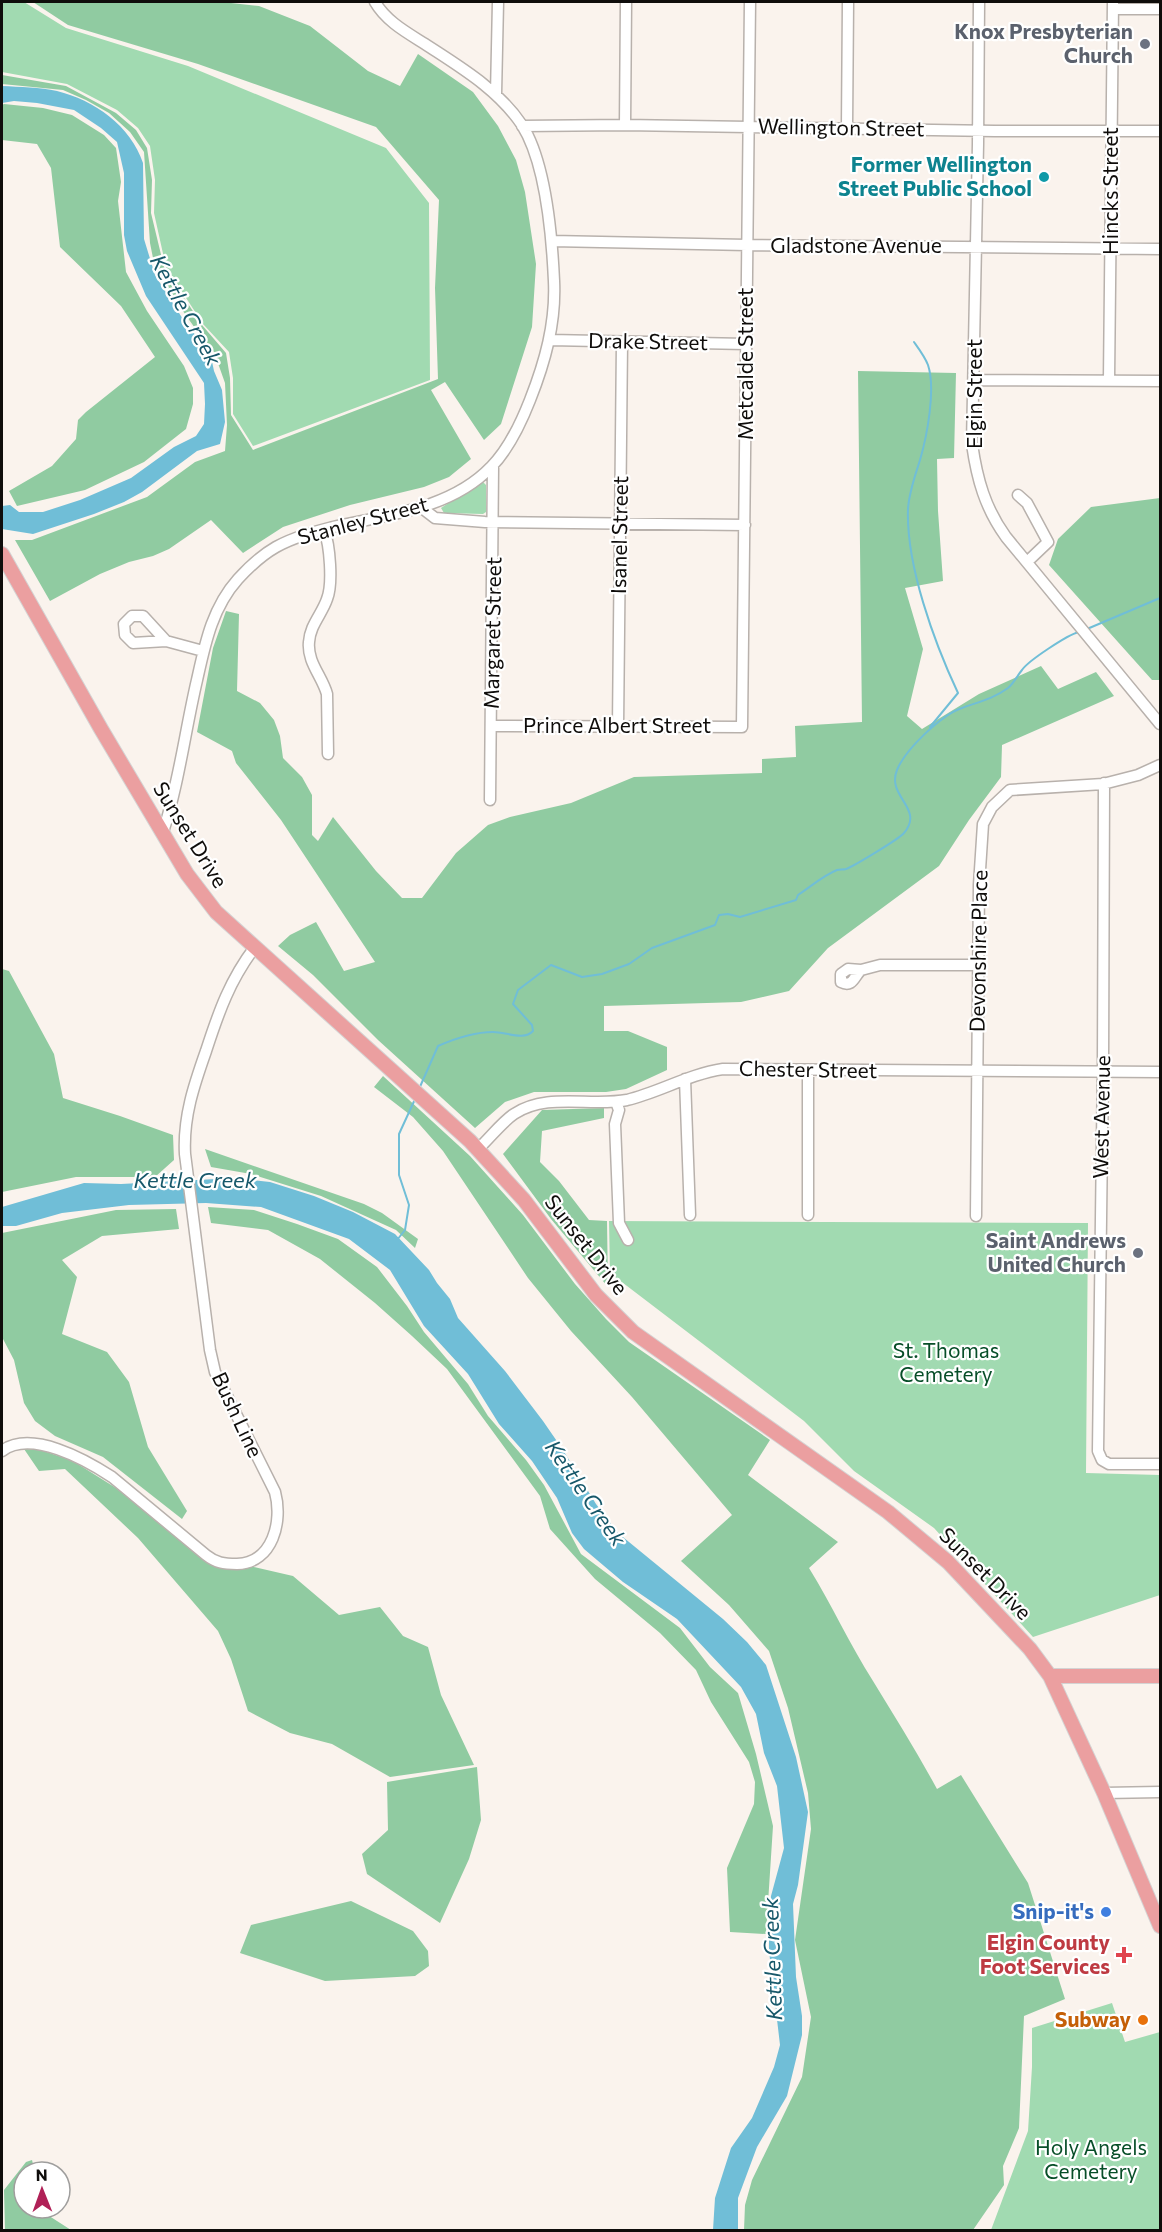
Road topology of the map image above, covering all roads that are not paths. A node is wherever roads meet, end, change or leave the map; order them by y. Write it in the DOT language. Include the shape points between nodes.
graph roads {
  1 [pos="375,2"];
  2 [pos="498,2"];
  3 [pos="626,2"];
  4 [pos="750,2"];
  5 [pos="848,2"];
  6 [pos="979,2"];
  7 [pos="1113,5"];
  8 [pos="1161,9"];
  9 [pos="495,94"];
  10 [pos="625,125"];
  11 [pos="522,126"];
  12 [pos="749,126"];
  13 [pos="847,127"];
  14 [pos="979,129"];
  15 [pos="1111,131"];
  16 [pos="1161,131"];
  17 [pos="552,241"];
  18 [pos="747,245"];
  19 [pos="977,246"];
  20 [pos="1110,249"];
  21 [pos="1161,249"];
  22 [pos="550,340"];
  23 [pos="622,342"];
  24 [pos="746,344"];
  25 [pos="1108,380"];
  26 [pos="974,381"];
  27 [pos="1161,381"];
  28 [pos="493,466"];
  29 [pos="1018,495"];
  30 [pos="422,508"];
  31 [pos="494,522"];
  32 [pos="620,524"];
  33 [pos="745,525"];
  34 [pos="324,530"];
  35 [pos="2,554"];
  36 [pos="1027,562"];
  37 [pos="166,641"];
  38 [pos="203,651"];
  39 [pos="1161,724"];
  40 [pos="492,726"];
  41 [pos="618,727"];
  42 [pos="742,727"];
  43 [pos="328,754"];
  44 [pos="1161,765"];
  45 [pos="1104,783"];
  46 [pos="490,800"];
  47 [pos="163,832"];
  48 [pos="255,947"];
  49 [pos="977,965"];
  50 [pos="861,970"];
  51 [pos="808,1070"];
  52 [pos="977,1071"];
  53 [pos="1103,1072"];
  54 [pos="1161,1072"];
  55 [pos="686,1078"];
  56 [pos="616,1102"];
  57 [pos="478,1149"];
  58 [pos="690,1215"];
  59 [pos="808,1215"];
  60 [pos="976,1216"];
  61 [pos="628,1240"];
  62 [pos="2,1451"];
  63 [pos="1161,1464"];
  64 [pos="1050,1676"];
  65 [pos="1161,1676"];
  66 [pos="1161,1792"];
  67 [pos="1104,1793"];
  68 [pos="1161,1926"];
  1 -- 9 [label="street, Stanley Street" via="388,19"];
  2 -- 9 [label="street"];
  3 -- 10 [label="street"];
  4 -- 12 [label="street, Metcalde Street"];
  5 -- 13 [label="street"];
  6 -- 14 [label="street, Elgin Street"];
  7 -- 8 [label="street"];
  7 -- 15 [label="street, Hincks Street"];
  9 -- 11 [label="street, Stanley Street"];
  10 -- 11 [label="street, Wellington Street"];
  10 -- 12 [label="street, Wellington Street"];
  11 -- 17 [label="street, Stanley Street" via="539,173"];
  12 -- 13 [label="street, Wellington Street"];
  12 -- 18 [label="street, Metcalde Street"];
  13 -- 14 [label="street, Wellington Street"];
  14 -- 15 [label="street, Wellington Street"];
  14 -- 19 [label="street, Elgin Street"];
  15 -- 16 [label="street, Wellington Street"];
  15 -- 20 [label="street, Hincks Street"];
  17 -- 18 [label="street, Gladstone Avenue"];
  17 -- 22 [label="street, Stanley Street" via="555,292"];
  18 -- 19 [label="street, Gladstone Avenue"];
  18 -- 24 [label="street, Metcalde Street"];
  19 -- 20 [label="street, Gladstone Avenue"];
  19 -- 26 [label="street, Elgin Street"];
  20 -- 21 [label="street, Gladstone Avenue"];
  20 -- 25 [label="street, Hincks Street"];
  22 -- 23 [label="street, Drake Street"];
  22 -- 28 [label="street, Stanley Street" via="527,408"];
  23 -- 24 [label="street, Drake Street"];
  23 -- 32 [label="street, Isanel Street"];
  24 -- 33 [label="street, Metcalde Street"];
  25 -- 26 [label="street"];
  25 -- 27 [label="street"];
  26 -- 36 [label="street, Elgin Street" via="972,444 978,484 992,517"];
  28 -- 30 [label="street, Stanley Street"];
  28 -- 31 [label="street, Margaret Street"];
  29 -- 36 [label="street" via="1047,538 1046,546"];
  30 -- 31 [label="street" via="435,518"];
  30 -- 34 [label="street, Stanley Street"];
  31 -- 32 [label="street"];
  31 -- 40 [label="street, Margaret Street"];
  32 -- 33 [label="street"];
  32 -- 41 [label="street, Isanel Street"];
  33 -- 42 [label="street, Metcalde Street"];
  34 -- 38 [label="street, Stanley Street" via="276,547 248,569 218,608"];
  34 -- 43 [label="street" via="328,539 329,590 313,625 309,651 327,694"];
  35 -- 47 [label="main road, Sunset Drive"];
  36 -- 39 [label="street, Elgin Street"];
  37 -- 38 [label="street"];
  38 -- 47 [label="street, Stanley Street" via="176,788"];
  40 -- 41 [label="street, Prince Albert Street"];
  40 -- 46 [label="street, Margaret Street"];
  41 -- 42 [label="street, Prince Albert Street"];
  44 -- 45 [label="street, Devonshire Place"];
  45 -- 49 [label="street, Devonshire Place" via="1010,790 992,807 981,839"];
  45 -- 53 [label="street, West Avenue"];
  47 -- 48 [label="main road, Sunset Drive" via="206,901"];
  48 -- 57 [label="main road, Sunset Drive"];
  48 -- 62 [label="street, Bush Line" via="227,990 193,1088 184,1130 215,1372 277,1501 277,1527 266,1549 248,1563 219,1563 98,1468 40,1445 17,1445"];
  49 -- 50 [label="street" via="880,965"];
  49 -- 52 [label="street, Devonshire Place"];
  51 -- 52 [label="street, Chester Street"];
  51 -- 55 [label="street, Chester Street" via="723,1069"];
  51 -- 59 [label="street"];
  52 -- 53 [label="street, Chester Street"];
  52 -- 60 [label="street, Devonshire Place"];
  53 -- 54 [label="street, Chester Street"];
  53 -- 63 [label="street, West Avenue" via="1098,1451 1109,1464"];
  55 -- 56 [label="street, Chester Street"];
  55 -- 58 [label="street"];
  56 -- 57 [label="street, Chester Street" via="552,1102 529,1107 514,1114"];
  56 -- 61 [label="street" via="619,1223"];
  57 -- 64 [label="main road, Sunset Drive" via="524,1200 596,1295 633,1332 888,1512 933,1549 989,1604"];
  64 -- 65 [label="main road"];
  64 -- 67 [label="main road, Sunset Drive"];
  66 -- 67 [label="street"];
  67 -- 68 [label="main road, Sunset Drive"];
}
